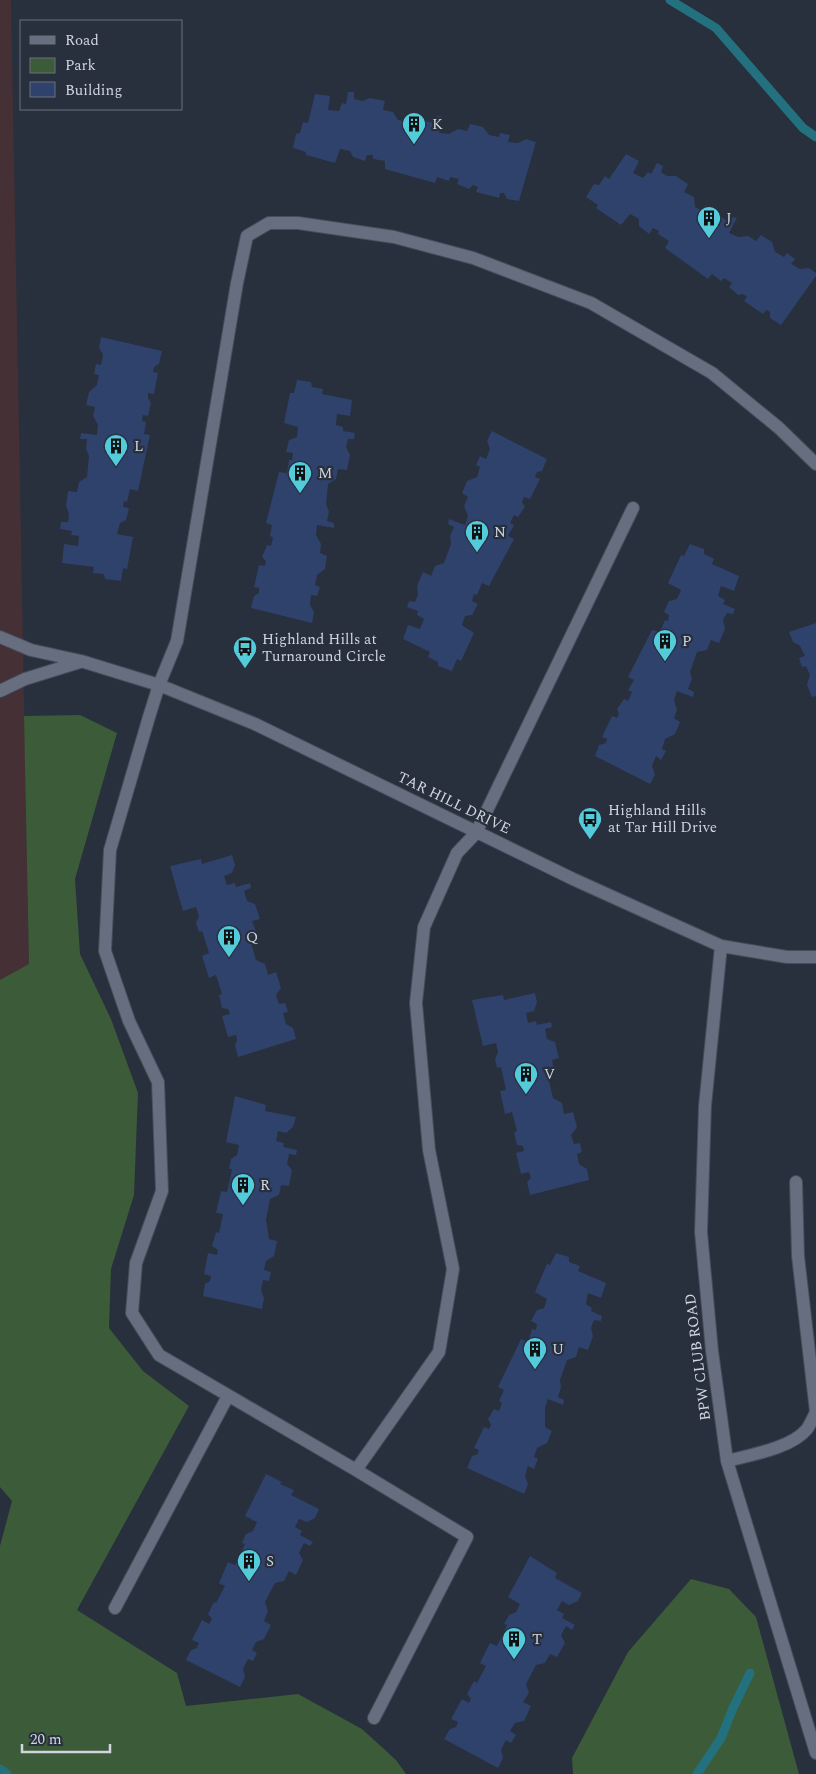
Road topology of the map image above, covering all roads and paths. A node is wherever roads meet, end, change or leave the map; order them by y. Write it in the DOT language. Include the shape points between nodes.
graph roads {
  1 [pos="816,464"];
  2 [pos="633,508"];
  3 [pos="0,637"];
  4 [pos="81,661"];
  5 [pos="159,685"];
  6 [pos="0,691"];
  7 [pos="476,832"];
  8 [pos="721,946"];
  9 [pos="816,956"];
  10 [pos="796,1182"];
  11 [pos="228,1396"];
  12 [pos="727,1461"];
  13 [pos="356,1470"];
  14 [pos="115,1608"];
  15 [pos="374,1718"];
  16 [pos="816,1753"];
  1 -- 5 [label="street" via="779,428 712,374 591,303 473,258 394,237 298,223 269,223 247,236 177,641"];
  2 -- 7 [label="street"];
  3 -- 4 [label="street, TAR HILL DRIVE" via="31,650"];
  4 -- 5 [label="street, TAR HILL DRIVE"];
  4 -- 6 [label="street"];
  5 -- 7 [label="street, TAR HILL DRIVE" via="255,724"];
  5 -- 11 [label="street" via="110,850 105,951 129,1021 158,1082 162,1191 136,1263 132,1313 159,1355"];
  7 -- 8 [label="street, TAR HILL DRIVE"];
  7 -- 13 [label="street" via="457,852 424,927 416,1003 429,1150 453,1269 439,1352"];
  8 -- 9 [label="street, TAR HILL DRIVE" via="786,957"];
  8 -- 12 [label="street, BPW CLUB ROAD" via="705,1106 701,1232"];
  10 -- 12 [label="street" via="798,1256 816,1412 806,1430 790,1442"];
  11 -- 13 [label="street"];
  11 -- 14 [label="street"];
  12 -- 16 [label="street, BPW CLUB ROAD"];
  13 -- 15 [label="street" via="467,1537"];
}
